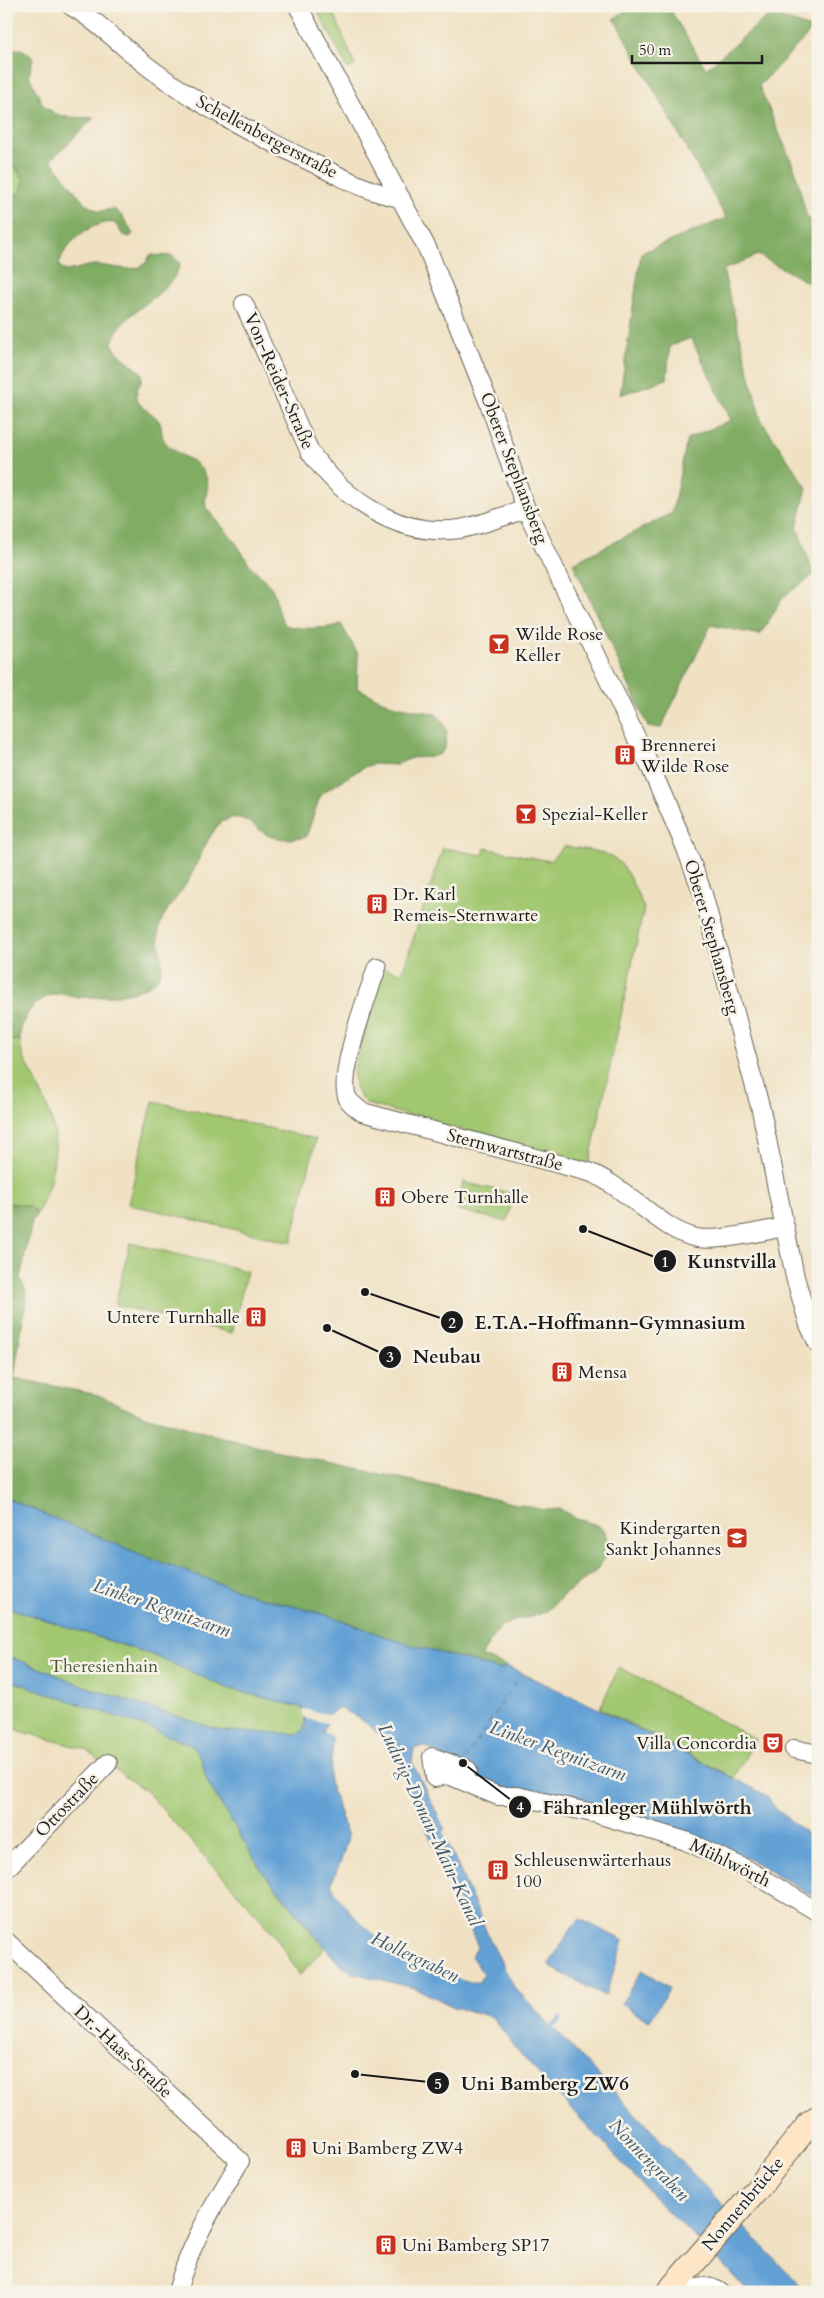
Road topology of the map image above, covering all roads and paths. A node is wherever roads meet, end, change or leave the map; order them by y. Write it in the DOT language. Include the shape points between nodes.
graph roads {
  1 [pos="71,6"];
  2 [pos="298,6"];
  3 [pos="96,12"];
  4 [pos="401,198"];
  5 [pos="244,304"];
  6 [pos="526,509"];
  7 [pos="377,967"];
  8 [pos="785,1227"];
  9 [pos="818,1344"];
  10 [pos="794,1749"];
  11 [pos="818,1754"];
  12 [pos="108,1763"];
  13 [pos="468,1770"];
  14 [pos="6,1869"];
  15 [pos="818,1912"];
  16 [pos="6,1941"];
  17 [pos="818,2118"];
  18 [pos="177,2292"];
  19 [pos="668,2292"];
  20 [pos="688,2292"];
  21 [pos="720,2292"];
  1 -- 3 [label="street, Schellenbergerstraße"];
  2 -- 4 [label="street, Oberer Stephansberg"];
  3 -- 4 [label="street, Schellenbergerstraße" via="150,69 212,112 340,176"];
  4 -- 6 [label="street, Oberer Stephansberg" via="428,250 448,299"];
  5 -- 6 [label="street, Von-Reider-Straße" via="310,452 325,473 360,504 384,517 430,529 458,529"];
  6 -- 8 [label="street, Oberer Stephansberg" via="614,690 694,866 760,1110"];
  7 -- 8 [label="street, Sternwartstraße" via="353,1042 345,1081 348,1099 362,1112 589,1172 605,1179 676,1230 699,1239"];
  8 -- 9 [label="street, Oberer Stephansberg" via="795,1277"];
  10 -- 11 [label="street"];
  12 -- 14 [label="street, Ottostraße"];
  13 -- 15 [label="street, Mühlwörth" via="432,1757 435,1778 452,1776 498,1796 517,1796 597,1814 686,1841 748,1870"];
  16 -- 18 [label="street, Dr.-Haas-Straße" via="240,2162 209,2213"];
  17 -- 19 [label="street, Nonnenbrücke" via="808,2124 754,2193"];
  20 -- 21 [label="street" via="704,2286"];
}
